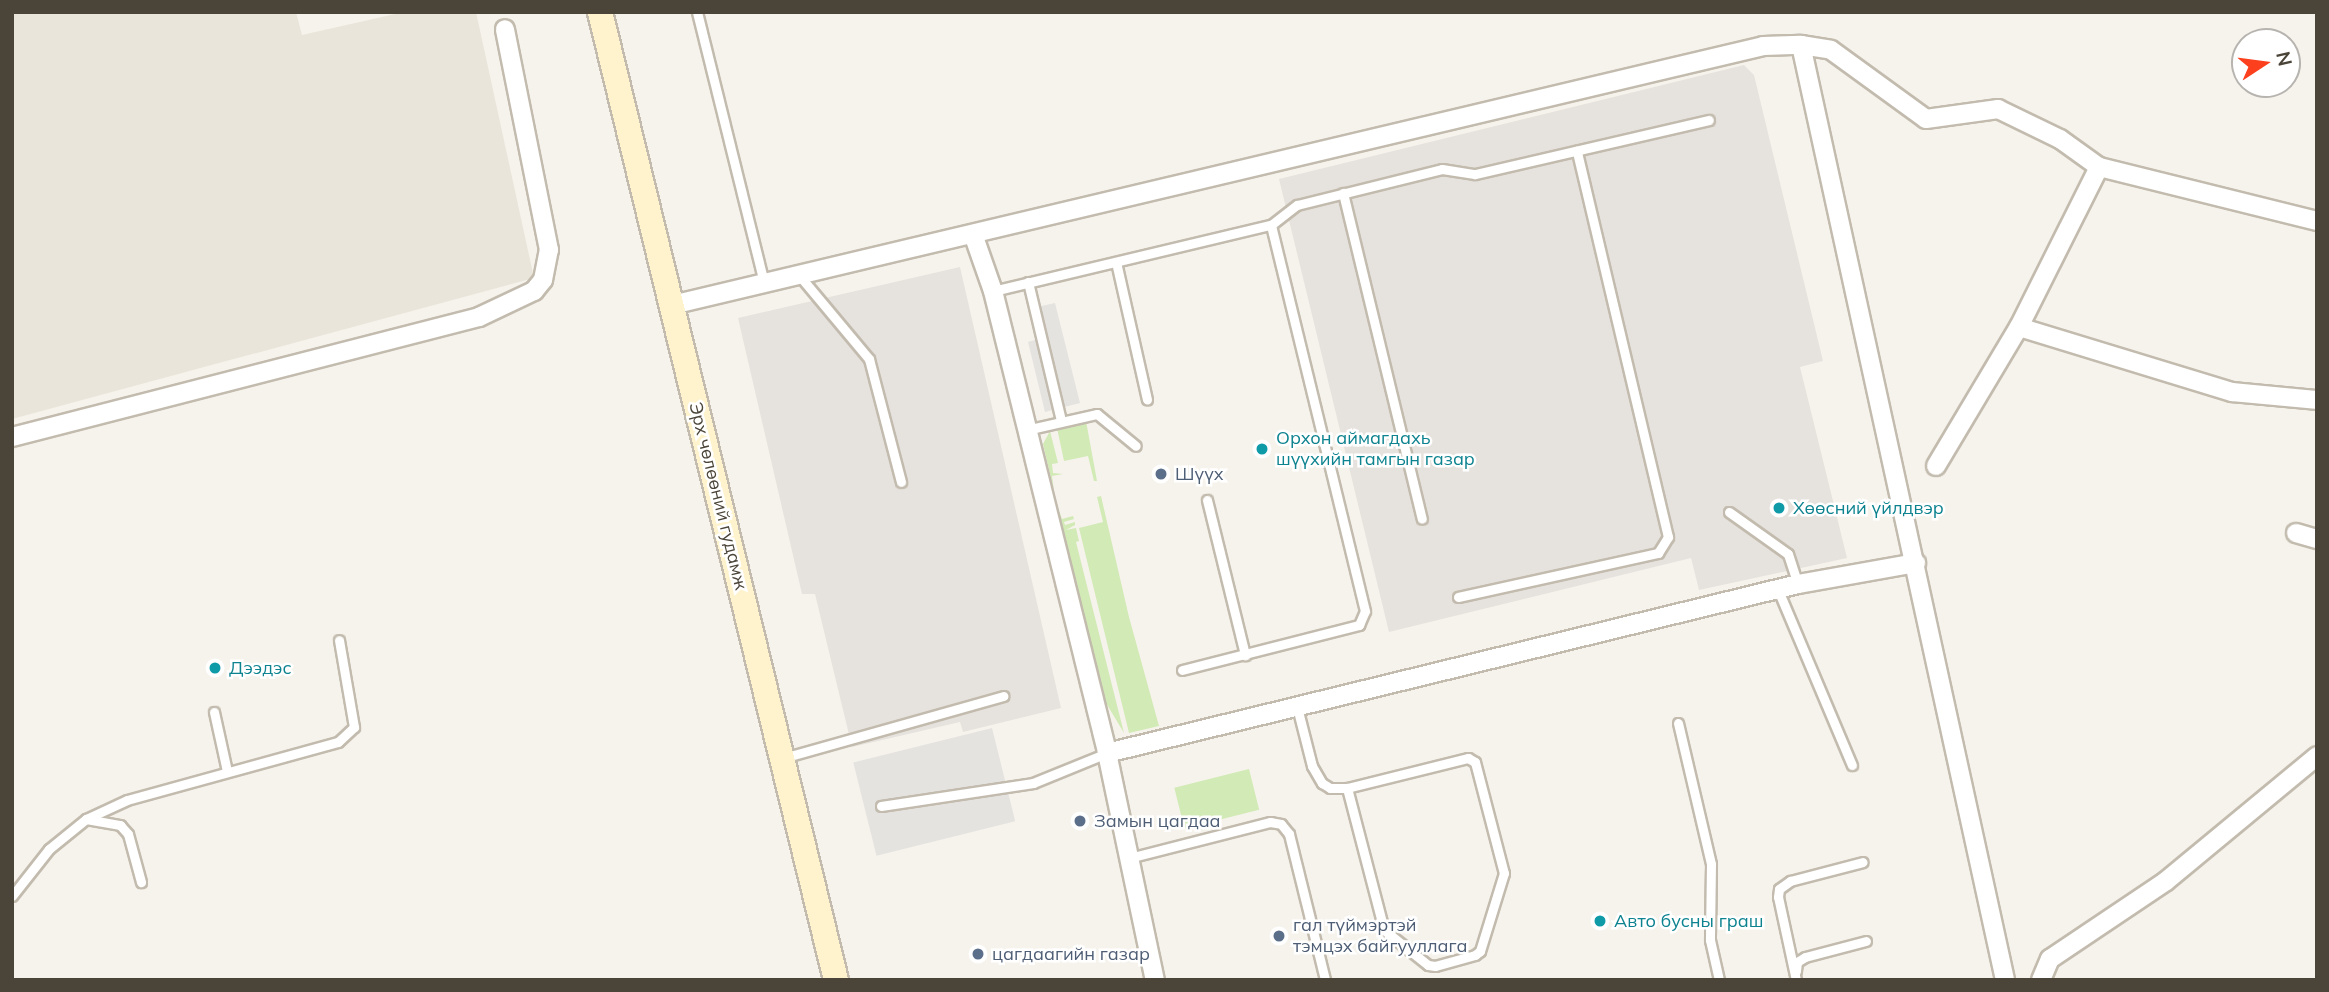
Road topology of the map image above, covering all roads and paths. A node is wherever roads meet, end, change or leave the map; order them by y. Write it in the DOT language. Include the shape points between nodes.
graph roads {
  1 [pos="600,12"];
  2 [pos="697,12"];
  3 [pos="505,29"];
  4 [pos="1801,45"];
  5 [pos="1709,120"];
  6 [pos="1577,151"];
  7 [pos="2099,167"];
  8 [pos="1343,193"];
  9 [pos="2317,221"];
  10 [pos="1271,225"];
  11 [pos="973,234"];
  12 [pos="1116,262"];
  13 [pos="798,273"];
  14 [pos="764,282"];
  15 [pos="1028,282"];
  16 [pos="993,291"];
  17 [pos="672,305"];
  18 [pos="2019,327"];
  19 [pos="1147,400"];
  20 [pos="2316,400"];
  21 [pos="1061,421"];
  22 [pos="1026,430"];
  23 [pos="12,437"];
  24 [pos="1136,446"];
  25 [pos="1936,466"];
  26 [pos="901,482"];
  27 [pos="1207,500"];
  28 [pos="1729,512"];
  29 [pos="1422,519"];
  30 [pos="2295,533"];
  31 [pos="2317,539"];
  32 [pos="1916,563"];
  33 [pos="1798,584"];
  34 [pos="1778,590"];
  35 [pos="1458,597"];
  36 [pos="339,640"];
  37 [pos="1245,655"];
  38 [pos="1182,670"];
  39 [pos="1003,696"];
  40 [pos="1297,707"];
  41 [pos="214,712"];
  42 [pos="1678,723"];
  43 [pos="1107,753"];
  44 [pos="2317,756"];
  45 [pos="783,758"];
  46 [pos="1853,765"];
  47 [pos="227,771"];
  48 [pos="1347,788"];
  49 [pos="881,806"];
  50 [pos="86,819"];
  51 [pos="1127,859"];
  52 [pos="1863,862"];
  53 [pos="141,882"];
  54 [pos="12,896"];
  55 [pos="1866,941"];
  56 [pos="1489,951"];
  57 [pos="1475,955"];
  58 [pos="835,980"];
  59 [pos="1155,980"];
  60 [pos="1325,980"];
  61 [pos="1719,980"];
  62 [pos="1797,980"];
  63 [pos="2005,980"];
  64 [pos="2041,980"];
  1 -- 17 [label="main road, Эрх чөлөөний гудамж"];
  2 -- 14 [label="lane"];
  3 -- 23 [label="street" via="549,250 543,280 534,291 479,317"];
  4 -- 7 [label="street" via="1831,50 1926,119 1998,109 2060,139"];
  4 -- 11 [label="street" via="1763,46"];
  4 -- 32 [label="street"];
  5 -- 6 [label="lane"];
  6 -- 8 [label="lane" via="1475,174 1442,169"];
  6 -- 35 [label="lane" via="1668,537 1658,552"];
  7 -- 9 [label="street"];
  7 -- 18 [label="street"];
  8 -- 10 [label="lane" via="1297,205"];
  8 -- 29 [label="lane"];
  10 -- 12 [label="lane"];
  10 -- 37 [label="lane" via="1366,611 1359,625"];
  11 -- 13 [label="street"];
  11 -- 16 [label="street"];
  12 -- 15 [label="lane"];
  12 -- 19 [label="lane"];
  13 -- 14 [label="street"];
  13 -- 26 [label="lane" via="869,359"];
  14 -- 17 [label="street"];
  15 -- 16 [label="lane"];
  15 -- 21 [label="lane"];
  16 -- 22 [label="street"];
  17 -- 45 [label="main road, Эрх чөлөөний гудамж"];
  18 -- 20 [label="street" via="2232,391"];
  18 -- 25 [label="street"];
  21 -- 22 [label="lane"];
  21 -- 24 [label="lane" via="1097,414"];
  22 -- 43 [label="street"];
  27 -- 37 [label="lane"];
  28 -- 33 [label="lane" via="1788,555"];
  30 -- 31 [label="street"];
  32 -- 33 [label="street"];
  32 -- 63 [label="street"];
  33 -- 34 [label="street"];
  34 -- 40 [label="street"];
  34 -- 46 [label="lane"];
  36 -- 47 [label="lane" via="354,727 338,742"];
  37 -- 38 [label="lane"];
  39 -- 45 [label="lane"];
  40 -- 43 [label="street"];
  40 -- 48 [label="lane" via="1312,766 1322,783"];
  41 -- 47 [label="lane"];
  42 -- 61 [label="lane" via="1712,864 1710,940"];
  43 -- 49 [label="lane" via="1033,783"];
  43 -- 51 [label="street"];
  44 -- 64 [label="street" via="2166,881 2050,959"];
  45 -- 58 [label="main road, Эрх чөлөөний гудамж"];
  47 -- 50 [label="lane" via="127,800"];
  48 -- 57 [label="lane" via="1384,930 1428,965"];
  48 -- 57 [label="lane" via="1468,758 1475,762 1504,873"];
  50 -- 53 [label="lane" via="120,825 128,834"];
  50 -- 54 [label="lane" via="49,849"];
  51 -- 59 [label="street"];
  51 -- 60 [label="lane" via="1270,822 1281,824 1289,834"];
  52 -- 62 [label="lane" via="1790,881 1779,889"];
  55 -- 62 [label="lane" via="1805,957 1797,962"];
  56 -- 57 [label="lane"];
}
